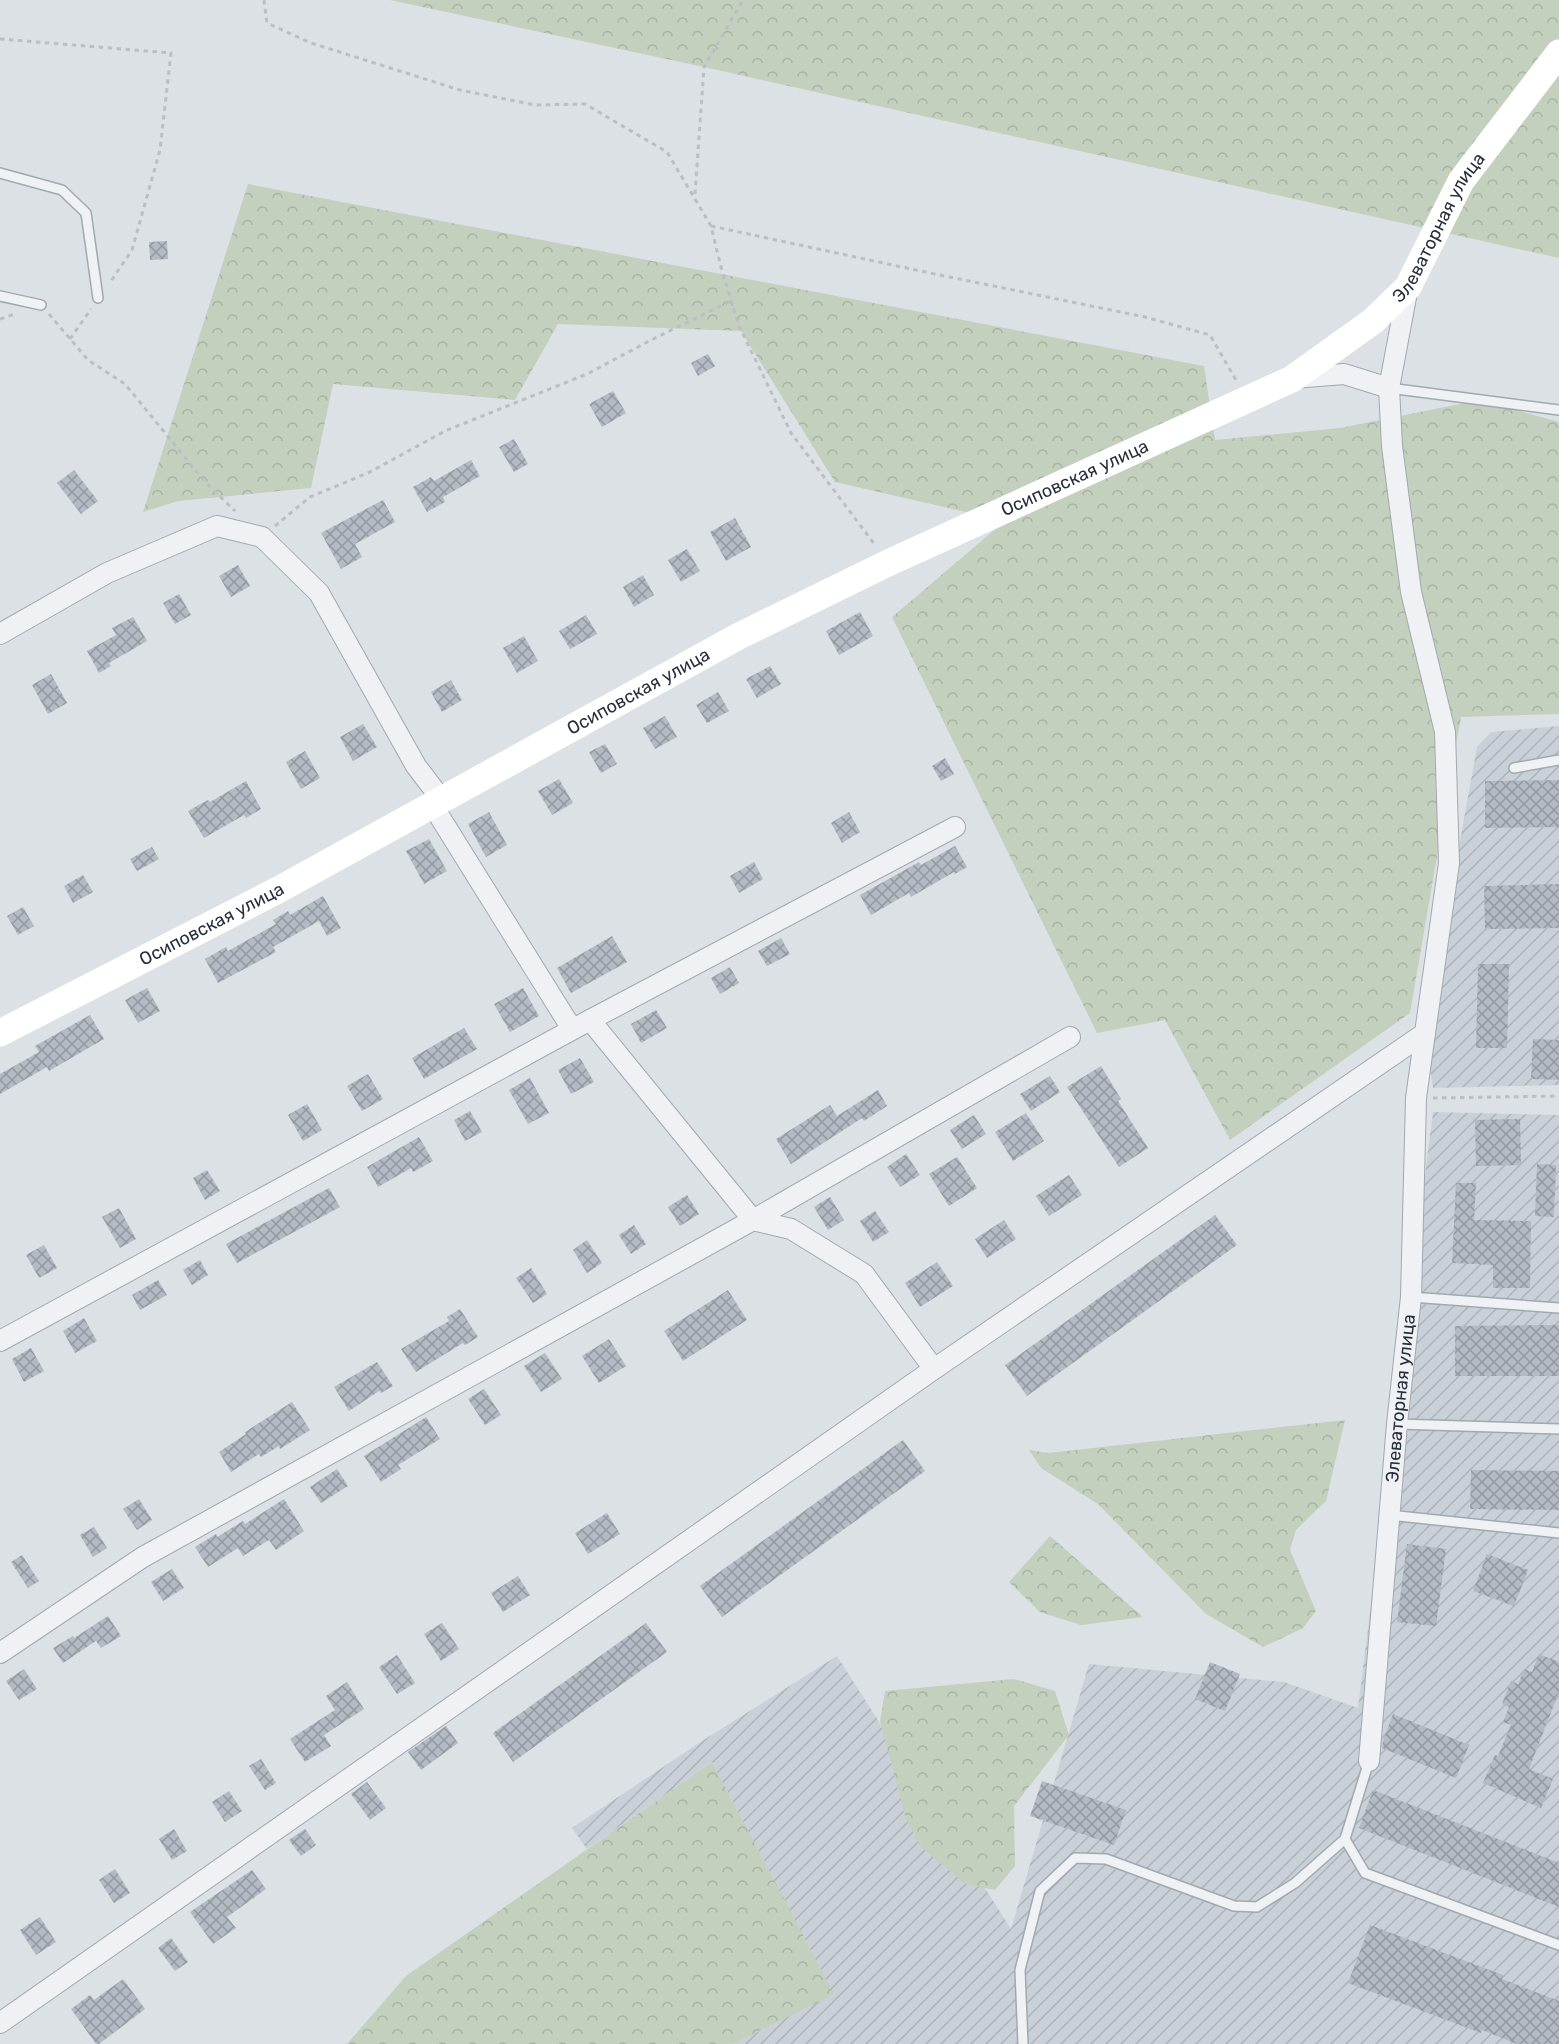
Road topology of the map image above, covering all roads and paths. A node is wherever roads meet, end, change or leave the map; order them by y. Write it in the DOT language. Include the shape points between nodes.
graph roads {
  1 [pos="264,0"];
  2 [pos="743,0"];
  3 [pos="0,39"];
  4 [pos="1559,53"];
  5 [pos="0,173"];
  6 [pos="695,196"];
  7 [pos="711,226"];
  8 [pos="1408,286"];
  9 [pos="0,296"];
  10 [pos="98,298"];
  11 [pos="731,301"];
  12 [pos="41,305"];
  13 [pos="0,319"];
  14 [pos="70,339"];
  15 [pos="1292,379"];
  16 [pos="1389,388"];
  17 [pos="1248,400"];
  18 [pos="1559,410"];
  19 [pos="238,514"];
  20 [pos="262,537"];
  21 [pos="888,563"];
  22 [pos="0,634"];
  23 [pos="1559,760"];
  24 [pos="1514,768"];
  25 [pos="437,803"];
  26 [pos="955,827"];
  27 [pos="590,1020"];
  28 [pos="572,1029"];
  29 [pos="0,1033"];
  30 [pos="1425,1033"];
  31 [pos="1070,1037"];
  32 [pos="1559,1096"];
  33 [pos="1416,1098"];
  34 [pos="753,1220"];
  35 [pos="1411,1297"];
  36 [pos="1559,1308"];
  37 [pos="0,1341"];
  38 [pos="934,1369"];
  39 [pos="1396,1424"];
  40 [pos="1559,1429"];
  41 [pos="1389,1515"];
  42 [pos="1559,1533"];
  43 [pos="0,1653"];
  44 [pos="1369,1761"];
  45 [pos="1345,1839"];
  46 [pos="1559,1945"];
  47 [pos="0,2023"];
  48 [pos="1023,2044"];
  1 -- 6 [label="path" via="267,23 311,44 460,90 535,105 585,104 667,152"];
  2 -- 6 [label="path" via="704,68"];
  3 -- 10 [label="path" via="171,53 160,150 132,250"];
  4 -- 8 [label="street, Элеваторная улица" via="1461,181"];
  5 -- 10 [label="lane" via="62,190 86,213"];
  6 -- 7 [label="path"];
  7 -- 11 [label="path"];
  7 -- 17 [label="path" via="1145,317 1210,335"];
  8 -- 15 [label="street, Элеваторная улица" via="1373,321"];
  8 -- 16 [label="street, Элеваторная улица"];
  9 -- 12 [label="lane"];
  10 -- 14 [label="path"];
  11 -- 20 [label="path" via="587,374 445,430 370,472 310,497"];
  11 -- 21 [label="path" via="739,326 791,433"];
  12 -- 13 [label="path"];
  12 -- 14 [label="path"];
  14 -- 19 [label="path" via="87,360 125,384 206,483"];
  15 -- 16 [label="street" via="1344,374"];
  15 -- 17 [label="street, Осиповская улица"];
  16 -- 18 [label="lane"];
  16 -- 30 [label="street, Элеваторная улица" via="1392,446 1411,592 1445,732 1449,863"];
  17 -- 21 [label="street, Осиповская улица"];
  20 -- 22 [label="street" via="217,526 107,573"];
  20 -- 25 [label="street" via="319,593"];
  21 -- 25 [label="street, Осиповская улица" via="739,636"];
  23 -- 24 [label="lane"];
  25 -- 28 [label="street"];
  25 -- 29 [label="street, Осиповская улица"];
  26 -- 27 [label="street"];
  27 -- 28 [label="street"];
  27 -- 34 [label="street"];
  28 -- 37 [label="street"];
  30 -- 33 [label="street, Элеваторная улица"];
  30 -- 38 [label="street"];
  31 -- 34 [label="street"];
  32 -- 33 [label="path"];
  33 -- 35 [label="street, Элеваторная улица"];
  34 -- 38 [label="street" via="791,1229 864,1274"];
  34 -- 43 [label="street" via="143,1557"];
  35 -- 36 [label="lane"];
  35 -- 39 [label="street, Элеваторная улица"];
  38 -- 47 [label="street"];
  39 -- 40 [label="lane"];
  39 -- 41 [label="street, Элеваторная улица"];
  41 -- 42 [label="lane"];
  41 -- 44 [label="street, Элеваторная улица"];
  44 -- 45 [label="lane"];
  45 -- 46 [label="lane" via="1365,1873"];
  45 -- 48 [label="lane" via="1294,1883 1257,1907 1234,1906 1106,1859 1075,1858 1040,1891 1020,1970"];
}
